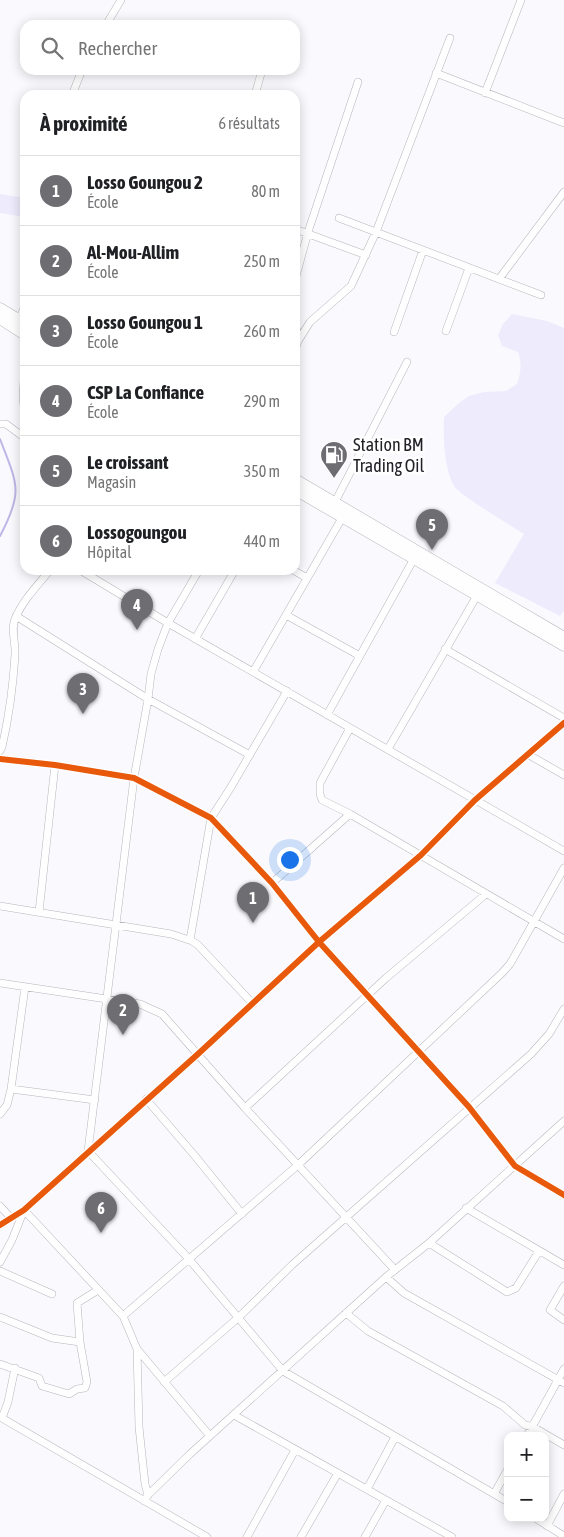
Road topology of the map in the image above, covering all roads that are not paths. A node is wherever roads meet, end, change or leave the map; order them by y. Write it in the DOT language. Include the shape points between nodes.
graph roads {
  1 [pos="121,0"];
  2 [pos="521,0"];
  3 [pos="109,20"];
  4 [pos="450,38"];
  5 [pos="436,74"];
  6 [pos="80,75"];
  7 [pos="261,75"];
  8 [pos="358,82"];
  9 [pos="74,90"];
  10 [pos="256,90"];
  11 [pos="485,92"];
  12 [pos="564,123"];
  13 [pos="564,192"];
  14 [pos="339,218"];
  15 [pos="300,230"];
  16 [pos="308,232"];
  17 [pos="376,232"];
  18 [pos="423,250"];
  19 [pos="366,255"];
  20 [pos="300,262"];
  21 [pos="469,268"];
  22 [pos="499,279"];
  23 [pos="541,295"];
  24 [pos="0,308"];
  25 [pos="0,319"];
  26 [pos="19,324"];
  27 [pos="446,331"];
  28 [pos="394,332"];
  29 [pos="300,339"];
  30 [pos="406,362"];
  31 [pos="0,424"];
  32 [pos="20,434"];
  33 [pos="300,482"];
  34 [pos="300,493"];
  35 [pos="335,502"];
  36 [pos="342,518"];
  37 [pos="416,555"];
  38 [pos="300,574"];
  39 [pos="46,575"];
  40 [pos="88,575"];
  41 [pos="196,575"];
  42 [pos="232,575"];
  43 [pos="307,578"];
  44 [pos="478,592"];
  45 [pos="286,615"];
  46 [pos="16,616"];
  47 [pos="168,623"];
  48 [pos="563,633"];
  49 [pos="195,639"];
  50 [pos="564,646"];
  51 [pos="445,648"];
  52 [pos="360,656"];
  53 [pos="253,672"];
  54 [pos="287,691"];
  55 [pos="148,699"];
  56 [pos="327,715"];
  57 [pos="564,718"];
  58 [pos="564,724"];
  59 [pos="350,728"];
  60 [pos="388,750"];
  61 [pos="0,751"];
  62 [pos="250,755"];
  63 [pos="529,755"];
  64 [pos="0,760"];
  65 [pos="55,765"];
  66 [pos="564,775"];
  67 [pos="134,778"];
  68 [pos="475,800"];
  69 [pos="350,814"];
  70 [pos="211,818"];
  71 [pos="564,851"];
  72 [pos="421,855"];
  73 [pos="564,868"];
  74 [pos="272,883"];
  75 [pos="486,894"];
  76 [pos="0,906"];
  77 [pos="39,912"];
  78 [pos="534,921"];
  79 [pos="116,924"];
  80 [pos="564,938"];
  81 [pos="190,940"];
  82 [pos="319,942"];
  83 [pos="0,983"];
  84 [pos="25,987"];
  85 [pos="369,995"];
  86 [pos="107,1000"];
  87 [pos="253,1004"];
  88 [pos="564,1009"];
  89 [pos="419,1051"];
  90 [pos="198,1054"];
  91 [pos="11,1089"];
  92 [pos="146,1099"];
  93 [pos="94,1100"];
  94 [pos="469,1107"];
  95 [pos="245,1108"];
  96 [pos="0,1114"];
  97 [pos="564,1121"];
  98 [pos="561,1128"];
  99 [pos="88,1151"];
  100 [pos="298,1165"];
  101 [pos="515,1166"];
  102 [pos="564,1195"];
  103 [pos="0,1206"];
  104 [pos="466,1208"];
  105 [pos="24,1210"];
  106 [pos="242,1214"];
  107 [pos="10,1217"];
  108 [pos="346,1217"];
  109 [pos="0,1225"];
  110 [pos="429,1243"];
  111 [pos="539,1251"];
  112 [pos="188,1258"];
  113 [pos="0,1262"];
  114 [pos="564,1266"];
  115 [pos="0,1270"];
  116 [pos="395,1270"];
  117 [pos="386,1277"];
  118 [pos="564,1286"];
  119 [pos="98,1290"];
  120 [pos="52,1294"];
  121 [pos="346,1313"];
  122 [pos="123,1316"];
  123 [pos="0,1317"];
  124 [pos="238,1317"];
  125 [pos="564,1320"];
  126 [pos="80,1342"];
  127 [pos="137,1349"];
  128 [pos="0,1364"];
  129 [pos="15,1368"];
  130 [pos="564,1369"];
  131 [pos="282,1371"];
  132 [pos="561,1381"];
  133 [pos="164,1382"];
  134 [pos="234,1415"];
  135 [pos="1,1417"];
  136 [pos="533,1427"];
  137 [pos="530,1432"];
  138 [pos="210,1436"];
  139 [pos="395,1437"];
  140 [pos="564,1445"];
  141 [pos="295,1450"];
  142 [pos="338,1473"];
  143 [pos="504,1476"];
  144 [pos="367,1490"];
  145 [pos="494,1494"];
  146 [pos="564,1494"];
  147 [pos="146,1498"];
  148 [pos="386,1500"];
  149 [pos="504,1500"];
  150 [pos="541,1522"];
  151 [pos="547,1526"];
  152 [pos="438,1529"];
  153 [pos="564,1536"];
  154 [pos="207,1537"];
  155 [pos="247,1537"];
  156 [pos="301,1537"];
  157 [pos="365,1537"];
  158 [pos="434,1537"];
  159 [pos="452,1537"];
  1 -- 3 [label="street"];
  2 -- 11 [label="street"];
  4 -- 5 [label="street"];
  5 -- 11 [label="street"];
  5 -- 17 [label="street"];
  6 -- 9 [label="street"];
  7 -- 10 [label="street"];
  8 -- 16 [label="street"];
  11 -- 12 [label="street"];
  13 -- 22 [label="street"];
  14 -- 17 [label="street"];
  15 -- 16 [label="street"];
  16 -- 19 [label="street"];
  16 -- 20 [label="street"];
  17 -- 18 [label="street"];
  17 -- 19 [label="street"];
  18 -- 21 [label="street"];
  18 -- 28 [label="street"];
  19 -- 29 [label="street" via="351,286 310,322"];
  21 -- 22 [label="street"];
  21 -- 27 [label="street"];
  22 -- 23 [label="street"];
  24 -- 26 [label="main road"];
  25 -- 26 [label="main road"];
  30 -- 35 [label="street"];
  31 -- 32 [label="street" via="6,424"];
  33 -- 35 [label="main road"];
  34 -- 36 [label="main road"];
  35 -- 37 [label="main road"];
  36 -- 37 [label="main road"];
  36 -- 43 [label="street"];
  37 -- 44 [label="main road"];
  37 -- 52 [label="street"];
  38 -- 43 [label="street"];
  39 -- 46 [label="street"];
  40 -- 47 [label="street"];
  41 -- 47 [label="street"];
  42 -- 49 [label="street"];
  43 -- 45 [label="street"];
  44 -- 48 [label="main road"];
  44 -- 50 [label="main road"];
  44 -- 51 [label="street"];
  45 -- 52 [label="street"];
  45 -- 53 [label="street"];
  46 -- 55 [label="street"];
  46 -- 61 [label="street" via="10,712"];
  47 -- 49 [label="street"];
  47 -- 55 [label="street" via="151,674"];
  49 -- 53 [label="street"];
  51 -- 57 [label="street"];
  51 -- 60 [label="street"];
  52 -- 56 [label="street"];
  53 -- 54 [label="street"];
  54 -- 56 [label="street"];
  54 -- 62 [label="street"];
  55 -- 62 [label="street"];
  55 -- 67 [label="street"];
  56 -- 59 [label="street"];
  58 -- 63 [label="street"];
  59 -- 60 [label="street"];
  59 -- 69 [label="street" via="319,789 322,800"];
  60 -- 68 [label="street"];
  62 -- 70 [label="street"];
  63 -- 66 [label="street"];
  63 -- 68 [label="street"];
  64 -- 65 [label="street"];
  65 -- 67 [label="street"];
  65 -- 77 [label="street"];
  67 -- 70 [label="street"];
  67 -- 79 [label="street"];
  68 -- 71 [label="street"];
  68 -- 72 [label="street"];
  69 -- 72 [label="street"];
  69 -- 74 [label="street"];
  70 -- 74 [label="street"];
  70 -- 81 [label="street"];
  72 -- 75 [label="street"];
  72 -- 82 [label="street"];
  73 -- 78 [label="street"];
  74 -- 82 [label="street"];
  75 -- 78 [label="street"];
  75 -- 85 [label="street"];
  76 -- 77 [label="street"];
  77 -- 79 [label="street"];
  78 -- 80 [label="street"];
  78 -- 89 [label="street" via="510,964"];
  79 -- 81 [label="street"];
  79 -- 86 [label="street"];
  81 -- 87 [label="street" via="207,952"];
  82 -- 85 [label="street"];
  82 -- 87 [label="street"];
  83 -- 84 [label="street"];
  84 -- 86 [label="street"];
  84 -- 91 [label="street"];
  85 -- 89 [label="street"];
  85 -- 95 [label="street"];
  86 -- 90 [label="street" via="155,1009"];
  86 -- 93 [label="street"];
  87 -- 90 [label="street"];
  88 -- 94 [label="street" via="542,1043"];
  89 -- 94 [label="street"];
  89 -- 100 [label="street"];
  90 -- 92 [label="street"];
  90 -- 95 [label="street"];
  91 -- 93 [label="street"];
  91 -- 96 [label="street"];
  92 -- 99 [label="street"];
  92 -- 106 [label="street"];
  93 -- 99 [label="street"];
  94 -- 101 [label="street"];
  94 -- 108 [label="street"];
  95 -- 100 [label="street"];
  97 -- 98 [label="street"];
  98 -- 101 [label="street"];
  99 -- 105 [label="street"];
  99 -- 112 [label="street"];
  100 -- 106 [label="street"];
  100 -- 108 [label="street"];
  101 -- 102 [label="street"];
  101 -- 104 [label="street"];
  103 -- 107 [label="street"];
  104 -- 110 [label="street"];
  104 -- 111 [label="street"];
  105 -- 107 [label="street"];
  105 -- 113 [label="street"];
  105 -- 119 [label="street"];
  106 -- 112 [label="street"];
  107 -- 109 [label="street"];
  108 -- 116 [label="street"];
  108 -- 124 [label="street"];
  110 -- 111 [label="street" via="508,1292 516,1288"];
  110 -- 116 [label="street"];
  111 -- 114 [label="street"];
  112 -- 122 [label="street"];
  112 -- 124 [label="street"];
  115 -- 120 [label="street"];
  116 -- 117 [label="street"];
  117 -- 121 [label="street"];
  117 -- 132 [label="street" via="404,1293"];
  118 -- 125 [label="street" via="550,1310"];
  119 -- 122 [label="street"];
  119 -- 126 [label="street" via="77,1303"];
  121 -- 131 [label="street"];
  121 -- 136 [label="street" via="368,1331 503,1406 525,1425"];
  122 -- 127 [label="street"];
  123 -- 126 [label="street" via="52,1338"];
  124 -- 131 [label="street"];
  124 -- 133 [label="street"];
  126 -- 129 [label="street" via="87,1384 71,1394 46,1388 38,1378"];
  127 -- 133 [label="street"];
  127 -- 147 [label="street" via="139,1427"];
  128 -- 129 [label="street"];
  129 -- 135 [label="street" via="8,1402"];
  130 -- 132 [label="street"];
  131 -- 134 [label="street"];
  131 -- 139 [label="street"];
  132 -- 136 [label="street"];
  133 -- 138 [label="street"];
  134 -- 138 [label="street"];
  134 -- 141 [label="street"];
  135 -- 147 [label="street"];
  136 -- 137 [label="street"];
  136 -- 140 [label="street"];
  138 -- 147 [label="street"];
  139 -- 144 [label="street"];
  139 -- 145 [label="street"];
  141 -- 142 [label="street"];
  141 -- 155 [label="street"];
  142 -- 144 [label="street"];
  142 -- 156 [label="street"];
  143 -- 145 [label="street"];
  144 -- 148 [label="street"];
  145 -- 149 [label="street"];
  146 -- 151 [label="street"];
  147 -- 154 [label="street"];
  148 -- 152 [label="street"];
  148 -- 157 [label="street"];
  150 -- 151 [label="street"];
  151 -- 153 [label="street"];
  152 -- 158 [label="street"];
  152 -- 159 [label="street"];
}
